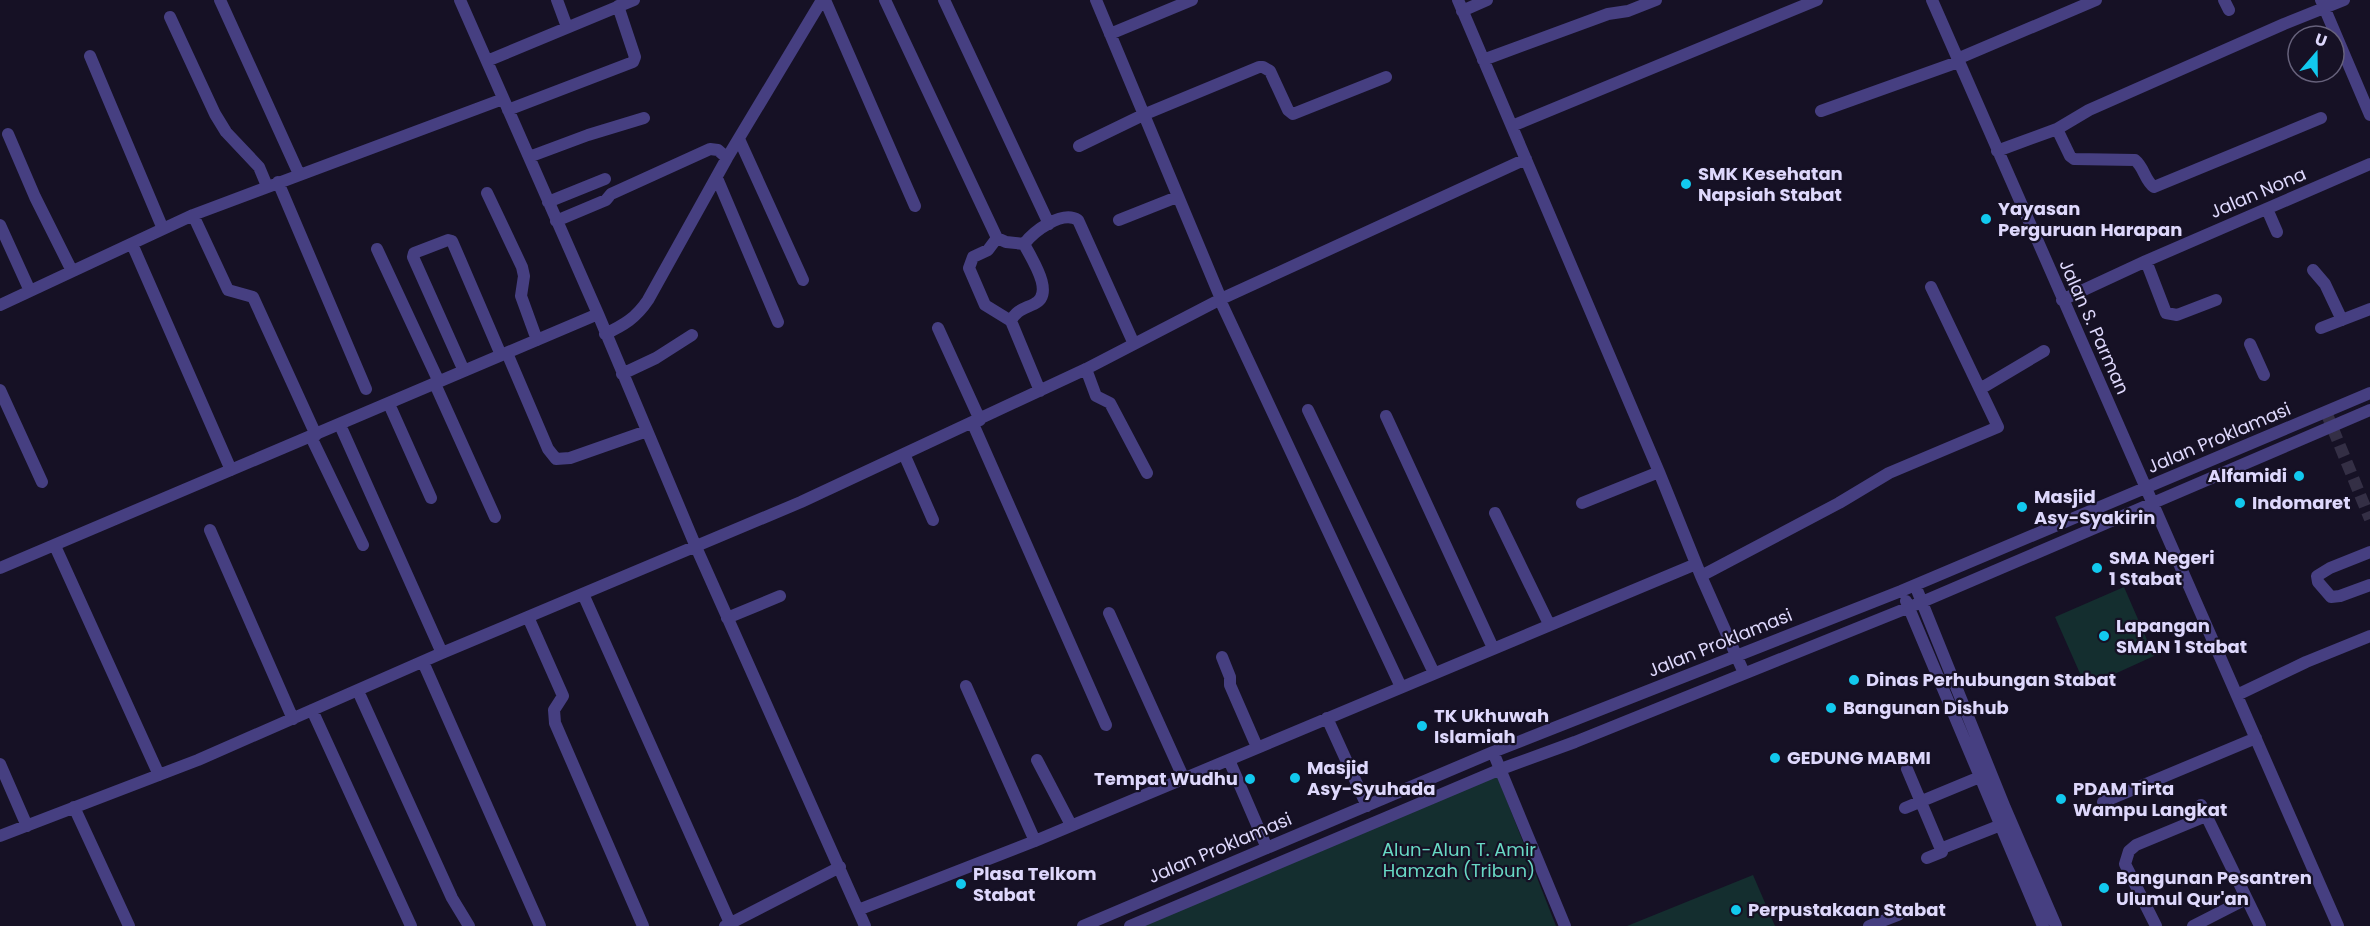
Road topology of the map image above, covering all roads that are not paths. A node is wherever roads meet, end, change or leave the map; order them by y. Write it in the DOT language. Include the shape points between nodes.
graph roads {
  1 [pos="220,0"];
  2 [pos="460,0"];
  3 [pos="557,0"];
  4 [pos="634,0"];
  5 [pos="823,0"];
  6 [pos="885,0"];
  7 [pos="944,0"];
  8 [pos="1096,0"];
  9 [pos="1192,0"];
  10 [pos="1487,0"];
  11 [pos="1656,0"];
  12 [pos="1817,0"];
  13 [pos="1932,0"];
  14 [pos="2096,0"];
  15 [pos="2344,0"];
  16 [pos="2322,4"];
  17 [pos="1460,5"];
  18 [pos="618,6"];
  19 [pos="170,17"];
  20 [pos="567,27"];
  21 [pos="1110,34"];
  22 [pos="90,56"];
  23 [pos="1483,60"];
  24 [pos="487,61"];
  25 [pos="1957,61"];
  26 [pos="1386,77"];
  27 [pos="506,104"];
  28 [pos="1821,111"];
  29 [pos="1143,115"];
  30 [pos="2370,115"];
  31 [pos="644,118"];
  32 [pos="2321,118"];
  33 [pos="1512,126"];
  34 [pos="2056,129"];
  35 [pos="8,134"];
  36 [pos="739,139"];
  37 [pos="1079,146"];
  38 [pos="1997,151"];
  39 [pos="724,155"];
  40 [pos="529,157"];
  41 [pos="1526,159"];
  42 [pos="2370,164"];
  43 [pos="300,174"];
  44 [pos="717,177"];
  45 [pos="605,179"];
  46 [pos="272,184"];
  47 [pos="487,193"];
  48 [pos="1177,197"];
  49 [pos="548,202"];
  50 [pos="915,206"];
  51 [pos="2266,209"];
  52 [pos="193,215"];
  53 [pos="1119,220"];
  54 [pos="556,221"];
  55 [pos="1049,224"];
  56 [pos="0,225"];
  57 [pos="163,229"];
  58 [pos="2277,232"];
  59 [pos="998,238"];
  60 [pos="132,244"];
  61 [pos="1024,244"];
  62 [pos="377,249"];
  63 [pos="2146,261"];
  64 [pos="2313,270"];
  65 [pos="72,272"];
  66 [pos="803,280"];
  67 [pos="1931,287"];
  68 [pos="30,291"];
  69 [pos="1220,299"];
  70 [pos="2062,300"];
  71 [pos="2216,300"];
  72 [pos="0,305"];
  73 [pos="2370,309"];
  74 [pos="597,314"];
  75 [pos="2342,320"];
  76 [pos="1011,321"];
  77 [pos="778,322"];
  78 [pos="938,328"];
  79 [pos="2321,328"];
  80 [pos="605,334"];
  81 [pos="692,335"];
  82 [pos="537,340"];
  83 [pos="1134,344"];
  84 [pos="2250,344"];
  85 [pos="2044,351"];
  86 [pos="504,354"];
  87 [pos="1086,369"];
  88 [pos="464,371"];
  89 [pos="622,374"];
  90 [pos="2264,375"];
  91 [pos="438,388"];
  92 [pos="366,389"];
  93 [pos="1980,389"];
  94 [pos="0,390"];
  95 [pos="1040,391"];
  96 [pos="2370,393"];
  97 [pos="392,409"];
  98 [pos="1308,410"];
  99 [pos="2370,410"];
  100 [pos="1386,416"];
  101 [pos="976,422"];
  102 [pos="343,431"];
  103 [pos="647,431"];
  104 [pos="315,441"];
  105 [pos="904,454"];
  106 [pos="231,470"];
  107 [pos="1659,472"];
  108 [pos="1147,473"];
  109 [pos="42,482"];
  110 [pos="2147,488"];
  111 [pos="431,498"];
  112 [pos="1581,503"];
  113 [pos="2153,503"];
  114 [pos="1495,513"];
  115 [pos="495,517"];
  116 [pos="933,520"];
  117 [pos="210,530"];
  118 [pos="363,545"];
  119 [pos="54,546"];
  120 [pos="696,547"];
  121 [pos="2370,552"];
  122 [pos="1696,564"];
  123 [pos="0,568"];
  124 [pos="1701,576"];
  125 [pos="1915,585"];
  126 [pos="2370,585"];
  127 [pos="1901,591"];
  128 [pos="583,594"];
  129 [pos="780,596"];
  130 [pos="1922,602"];
  131 [pos="1909,607"];
  132 [pos="1110,613"];
  133 [pos="528,617"];
  134 [pos="727,618"];
  135 [pos="1549,624"];
  136 [pos="2370,636"];
  137 [pos="1493,648"];
  138 [pos="442,653"];
  139 [pos="1737,656"];
  140 [pos="1222,657"];
  141 [pos="423,662"];
  142 [pos="1434,673"];
  143 [pos="1744,673"];
  144 [pos="966,686"];
  145 [pos="1401,687"];
  146 [pos="358,691"];
  147 [pos="2238,695"];
  148 [pos="312,710"];
  149 [pos="293,718"];
  150 [pos="1327,718"];
  151 [pos="1106,725"];
  152 [pos="2256,738"];
  153 [pos="1257,747"];
  154 [pos="1493,752"];
  155 [pos="1037,759"];
  156 [pos="1229,760"];
  157 [pos="0,764"];
  158 [pos="1501,769"];
  159 [pos="1907,770"];
  160 [pos="1985,775"];
  161 [pos="159,776"];
  162 [pos="1184,779"];
  163 [pos="1920,802"];
  164 [pos="2103,802"];
  165 [pos="1368,806"];
  166 [pos="74,807"];
  167 [pos="1905,808"];
  168 [pos="1071,825"];
  169 [pos="2001,825"];
  170 [pos="27,826"];
  171 [pos="0,836"];
  172 [pos="1035,841"];
  173 [pos="1267,848"];
  174 [pos="1940,849"];
  175 [pos="1928,858"];
  176 [pos="840,867"];
  177 [pos="2246,899"];
  178 [pos="1126,908"];
  179 [pos="858,910"];
  180 [pos="1898,915"];
  181 [pos="727,925"];
  182 [pos="1134,925"];
  183 [pos="129,926"];
  184 [pos="411,926"];
  185 [pos="469,926"];
  186 [pos="540,926"];
  187 [pos="643,926"];
  188 [pos="865,926"];
  189 [pos="1083,926"];
  190 [pos="1565,926"];
  191 [pos="1869,926"];
  192 [pos="2043,926"];
  193 [pos="2056,926"];
  194 [pos="2156,926"];
  195 [pos="2193,926"];
  196 [pos="2260,926"];
  197 [pos="2338,926"];
  1 -- 43 [label="street"];
  2 -- 24 [label="street"];
  3 -- 20 [label="street"];
  4 -- 18 [label="street"];
  5 -- 36 [label="street"];
  5 -- 50 [label="street"];
  6 -- 59 [label="street"];
  7 -- 55 [label="street"];
  8 -- 21 [label="street"];
  9 -- 21 [label="street"];
  10 -- 17 [label="street"];
  11 -- 23 [label="street"];
  12 -- 33 [label="street"];
  13 -- 25 [label="street, Jalan S. Parman"];
  14 -- 25 [label="street"];
  15 -- 16 [label="street"];
  16 -- 30 [label="street"];
  16 -- 34 [label="street" via="2089,110"];
  17 -- 23 [label="street"];
  18 -- 20 [label="street"];
  18 -- 27 [label="street" via="635,57 633,62"];
  19 -- 46 [label="street" via="214,114"];
  20 -- 24 [label="street"];
  21 -- 29 [label="street"];
  22 -- 57 [label="street"];
  23 -- 33 [label="street"];
  24 -- 27 [label="street"];
  25 -- 28 [label="street"];
  25 -- 38 [label="street, Jalan S. Parman"];
  26 -- 29 [label="street" via="1293,114 1287,110 1270,71 1263,67"];
  27 -- 40 [label="street"];
  27 -- 43 [label="street"];
  29 -- 37 [label="street"];
  29 -- 48 [label="street"];
  31 -- 40 [label="street"];
  32 -- 34 [label="street" via="2154,187 2135,160 2074,159"];
  33 -- 41 [label="street"];
  34 -- 38 [label="street"];
  35 -- 65 [label="street"];
  36 -- 39 [label="street"];
  36 -- 66 [label="street"];
  38 -- 70 [label="street, Jalan S. Parman"];
  39 -- 44 [label="street"];
  39 -- 54 [label="street" via="710,149"];
  40 -- 49 [label="street"];
  41 -- 69 [label="street"];
  41 -- 107 [label="street"];
  42 -- 51 [label="street, Jalan Nona"];
  43 -- 46 [label="street"];
  44 -- 77 [label="street"];
  44 -- 80 [label="street" via="638,315"];
  45 -- 49 [label="street"];
  46 -- 52 [label="street"];
  46 -- 92 [label="street"];
  47 -- 82 [label="street" via="522,267 521,296"];
  48 -- 53 [label="street"];
  48 -- 69 [label="street"];
  49 -- 54 [label="street"];
  51 -- 58 [label="street"];
  51 -- 63 [label="street, Jalan Nona"];
  52 -- 57 [label="street"];
  52 -- 104 [label="street" via="228,290 253,297"];
  54 -- 74 [label="street"];
  55 -- 61 [label="street" via="1036,230"];
  55 -- 83 [label="street" via="1069,217 1078,220"];
  56 -- 68 [label="street"];
  57 -- 60 [label="street"];
  59 -- 61 [label="street"];
  59 -- 76 [label="street" via="973,257 969,268 985,305"];
  60 -- 65 [label="street"];
  60 -- 106 [label="street"];
  61 -- 76 [label="street" via="1042,282 1043,294 1037,303 1018,312"];
  62 -- 91 [label="street"];
  63 -- 70 [label="street, Jalan Nona"];
  63 -- 71 [label="street" via="2166,313 2177,315"];
  64 -- 75 [label="street" via="2325,284"];
  65 -- 68 [label="street"];
  67 -- 93 [label="street"];
  68 -- 72 [label="street"];
  69 -- 83 [label="street"];
  69 -- 145 [label="street"];
  70 -- 110 [label="street, Jalan S. Parman"];
  73 -- 75 [label="street"];
  74 -- 80 [label="street"];
  74 -- 82 [label="street"];
  75 -- 79 [label="street"];
  76 -- 95 [label="street"];
  78 -- 101 [label="street"];
  80 -- 89 [label="street"];
  81 -- 89 [label="street"];
  82 -- 86 [label="street"];
  83 -- 87 [label="street"];
  84 -- 90 [label="street"];
  85 -- 93 [label="street"];
  86 -- 88 [label="street"];
  86 -- 88 [label="street" via="452,242 448,240 414,253"];
  86 -- 103 [label="street" via="556,459 570,458"];
  87 -- 95 [label="street"];
  87 -- 108 [label="street" via="1096,396 1110,403"];
  88 -- 91 [label="street"];
  89 -- 103 [label="street"];
  91 -- 97 [label="street"];
  91 -- 115 [label="street"];
  93 -- 124 [label="street" via="1998,427 1889,473"];
  94 -- 109 [label="street"];
  95 -- 101 [label="street"];
  96 -- 110 [label="street, Jalan Proklamasi"];
  97 -- 102 [label="street"];
  97 -- 111 [label="street"];
  98 -- 142 [label="street"];
  99 -- 113 [label="street, Jalan Proklamasi"];
  100 -- 137 [label="street"];
  101 -- 105 [label="street"];
  101 -- 151 [label="street"];
  102 -- 104 [label="street"];
  102 -- 138 [label="street"];
  103 -- 120 [label="street"];
  104 -- 106 [label="street"];
  104 -- 118 [label="street"];
  105 -- 116 [label="street"];
  105 -- 120 [label="street"];
  106 -- 119 [label="street"];
  107 -- 112 [label="street"];
  107 -- 122 [label="street"];
  110 -- 113 [label="street, Jalan S. Parman"];
  110 -- 125 [label="street, Jalan Proklamasi"];
  113 -- 130 [label="street, Jalan Proklamasi"];
  113 -- 147 [label="street, Jalan S. Parman"];
  114 -- 135 [label="street"];
  117 -- 149 [label="street"];
  119 -- 123 [label="street"];
  119 -- 161 [label="street"];
  120 -- 128 [label="street"];
  120 -- 134 [label="street"];
  121 -- 126 [label="street" via="2317,576 2331,597"];
  122 -- 124 [label="street"];
  122 -- 135 [label="street"];
  124 -- 139 [label="street"];
  125 -- 127 [label="street, Jalan Proklamasi"];
  125 -- 130 [label="street"];
  127 -- 131 [label="street"];
  127 -- 139 [label="street, Jalan Proklamasi"];
  128 -- 133 [label="street"];
  128 -- 181 [label="street"];
  129 -- 134 [label="street"];
  130 -- 131 [label="street, Jalan Proklamasi"];
  130 -- 160 [label="street"];
  131 -- 143 [label="street, Jalan Proklamasi"];
  131 -- 160 [label="street"];
  132 -- 162 [label="street"];
  133 -- 138 [label="street"];
  133 -- 187 [label="street" via="563,696 554,710 555,723"];
  134 -- 176 [label="street"];
  135 -- 137 [label="street"];
  136 -- 147 [label="street"];
  137 -- 142 [label="street"];
  138 -- 141 [label="street"];
  139 -- 143 [label="street"];
  139 -- 154 [label="street, Jalan Proklamasi"];
  140 -- 153 [label="street"];
  141 -- 146 [label="street"];
  141 -- 186 [label="street"];
  142 -- 145 [label="street"];
  143 -- 158 [label="street, Jalan Proklamasi"];
  144 -- 172 [label="street"];
  145 -- 150 [label="street"];
  146 -- 148 [label="street"];
  146 -- 185 [label="street"];
  147 -- 152 [label="street, Jalan S. Parman"];
  148 -- 149 [label="street"];
  148 -- 184 [label="street"];
  149 -- 161 [label="street"];
  150 -- 153 [label="street"];
  150 -- 165 [label="street"];
  152 -- 164 [label="street"];
  152 -- 197 [label="street, Jalan S. Parman"];
  153 -- 156 [label="street"];
  154 -- 158 [label="street"];
  154 -- 165 [label="street, Jalan Proklamasi"];
  155 -- 168 [label="street"];
  156 -- 162 [label="street"];
  156 -- 173 [label="street"];
  157 -- 170 [label="street"];
  158 -- 182 [label="street, Jalan Proklamasi"];
  158 -- 190 [label="street"];
  159 -- 163 [label="street"];
  160 -- 163 [label="street"];
  160 -- 169 [label="street"];
  160 -- 193 [label="street"];
  161 -- 166 [label="street"];
  162 -- 168 [label="street"];
  163 -- 167 [label="street"];
  163 -- 174 [label="street"];
  165 -- 173 [label="street, Jalan Proklamasi"];
  166 -- 170 [label="street"];
  166 -- 183 [label="street"];
  168 -- 172 [label="street"];
  169 -- 174 [label="street"];
  169 -- 192 [label="street"];
  170 -- 171 [label="street"];
  172 -- 179 [label="street"];
  173 -- 178 [label="street, Jalan Proklamasi"];
  174 -- 175 [label="street" via="1942,852"];
  176 -- 179 [label="street"];
  176 -- 181 [label="street"];
  177 -- 194 [label="street" via="2203,810 2129,851 2125,864"];
  177 -- 195 [label="street"];
  177 -- 196 [label="street"];
  178 -- 182 [label="street"];
  178 -- 189 [label="street, Jalan Proklamasi"];
  179 -- 188 [label="street"];
  180 -- 191 [label="street"];
}
